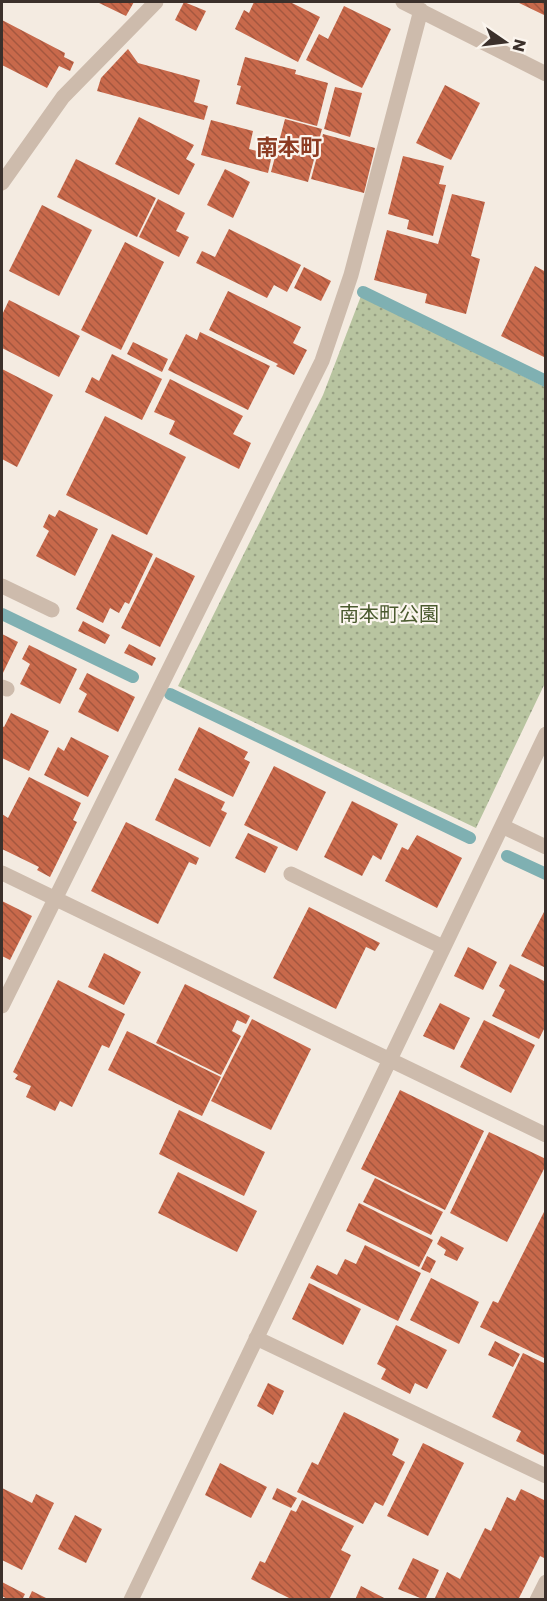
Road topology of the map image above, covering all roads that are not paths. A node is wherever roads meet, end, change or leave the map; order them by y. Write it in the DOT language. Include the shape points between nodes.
graph roads {
  1 [pos="156,2"];
  2 [pos="403,2"];
  3 [pos="421,10"];
  4 [pos="546,74"];
  5 [pos="2,183"];
  6 [pos="2,586"];
  7 [pos="51,610"];
  8 [pos="546,734"];
  9 [pos="502,826"];
  10 [pos="546,847"];
  11 [pos="2,873"];
  12 [pos="291,874"];
  13 [pos="53,898"];
  14 [pos="443,947"];
  15 [pos="2,1006"];
  16 [pos="388,1061"];
  17 [pos="546,1135"];
  18 [pos="256,1338"];
  19 [pos="546,1476"];
  20 [pos="546,1582"];
  21 [pos="131,1599"];
  22 [pos="537,1599"];
  1 -- 5 [label="street" via="63,97"];
  2 -- 3 [label="street"];
  3 -- 4 [label="street"];
  3 -- 13 [label="street" via="351,275 322,361"];
  6 -- 7 [label="street"];
  8 -- 9 [label="street"];
  9 -- 10 [label="street"];
  9 -- 14 [label="street"];
  11 -- 13 [label="street"];
  12 -- 14 [label="street"];
  13 -- 15 [label="street"];
  13 -- 16 [label="street"];
  14 -- 16 [label="street"];
  16 -- 17 [label="street"];
  16 -- 18 [label="street"];
  18 -- 19 [label="street"];
  18 -- 21 [label="street"];
  20 -- 22 [label="street"];
}
